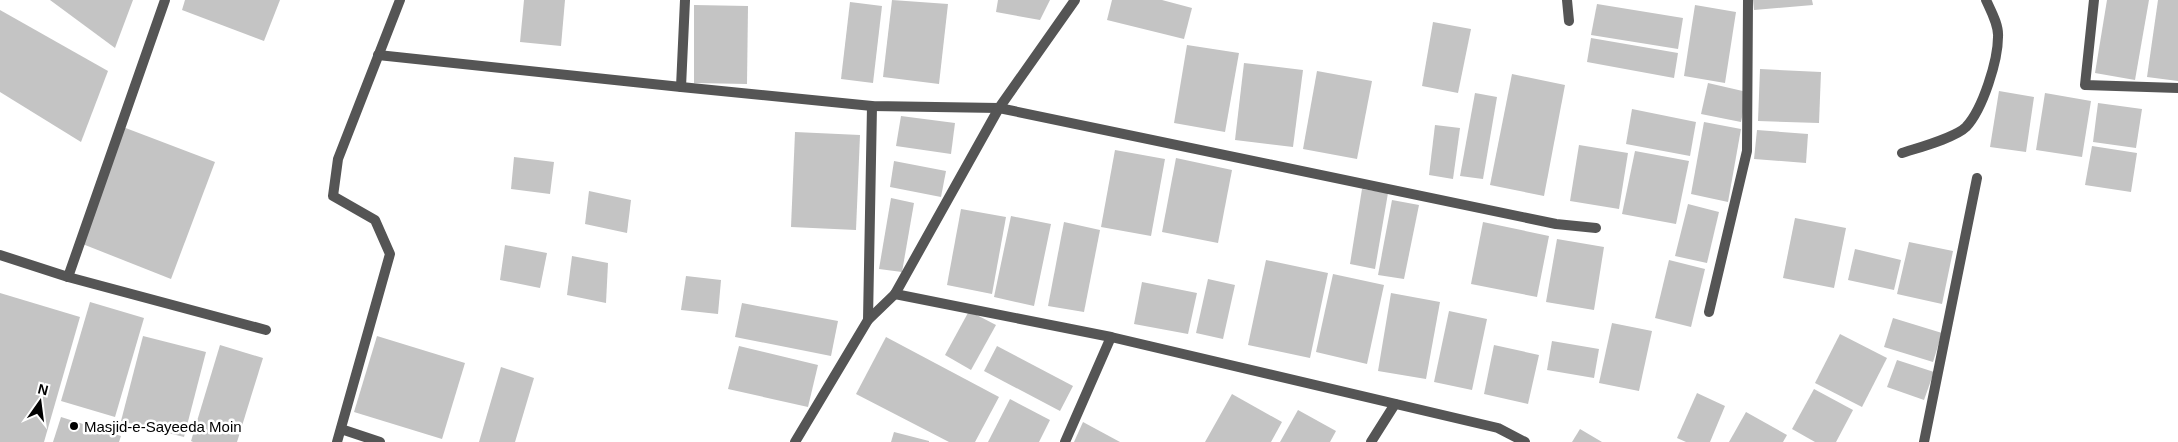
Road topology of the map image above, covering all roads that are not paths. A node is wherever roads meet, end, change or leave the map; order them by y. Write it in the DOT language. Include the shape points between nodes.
graph roads {
  1 [pos="165,0"];
  2 [pos="400,0"];
  3 [pos="685,0"];
  4 [pos="1075,0"];
  5 [pos="1567,0"];
  6 [pos="1748,0"];
  7 [pos="1986,0"];
  8 [pos="2094,0"];
  9 [pos="1568,22"];
  10 [pos="378,55"];
  11 [pos="681,88"];
  12 [pos="2178,88"];
  13 [pos="872,106"];
  14 [pos="999,108"];
  15 [pos="1902,153"];
  16 [pos="1977,178"];
  17 [pos="1596,228"];
  18 [pos="0,255"];
  19 [pos="68,277"];
  20 [pos="895,294"];
  21 [pos="1709,312"];
  22 [pos="868,320"];
  23 [pos="266,330"];
  24 [pos="1111,337"];
  25 [pos="1395,404"];
  26 [pos="341,429"];
  27 [pos="337,442"];
  28 [pos="380,442"];
  29 [pos="795,442"];
  30 [pos="1065,442"];
  31 [pos="1371,442"];
  32 [pos="1525,442"];
  33 [pos="1924,442"];
  1 -- 19 [label="street"];
  2 -- 10 [label="street"];
  3 -- 11 [label="street"];
  4 -- 14 [label="street"];
  5 -- 9 [label="street"];
  6 -- 21 [label="street" via="1747,151"];
  7 -- 15 [label="street" via="1999,35 1992,73 1983,98 1966,127"];
  8 -- 12 [label="street" via="2085,85"];
  10 -- 11 [label="street"];
  10 -- 26 [label="street" via="338,159 333,196 375,220 390,254"];
  11 -- 13 [label="street"];
  13 -- 14 [label="street"];
  13 -- 22 [label="street"];
  14 -- 17 [label="street" via="1556,224"];
  14 -- 20 [label="street"];
  16 -- 33 [label="street"];
  18 -- 19 [label="street"];
  19 -- 23 [label="street"];
  20 -- 22 [label="street"];
  20 -- 24 [label="street"];
  22 -- 29 [label="street"];
  24 -- 25 [label="street"];
  24 -- 30 [label="street"];
  25 -- 31 [label="street"];
  25 -- 32 [label="street" via="1498,428"];
  26 -- 27 [label="street"];
  26 -- 28 [label="street"];
}
